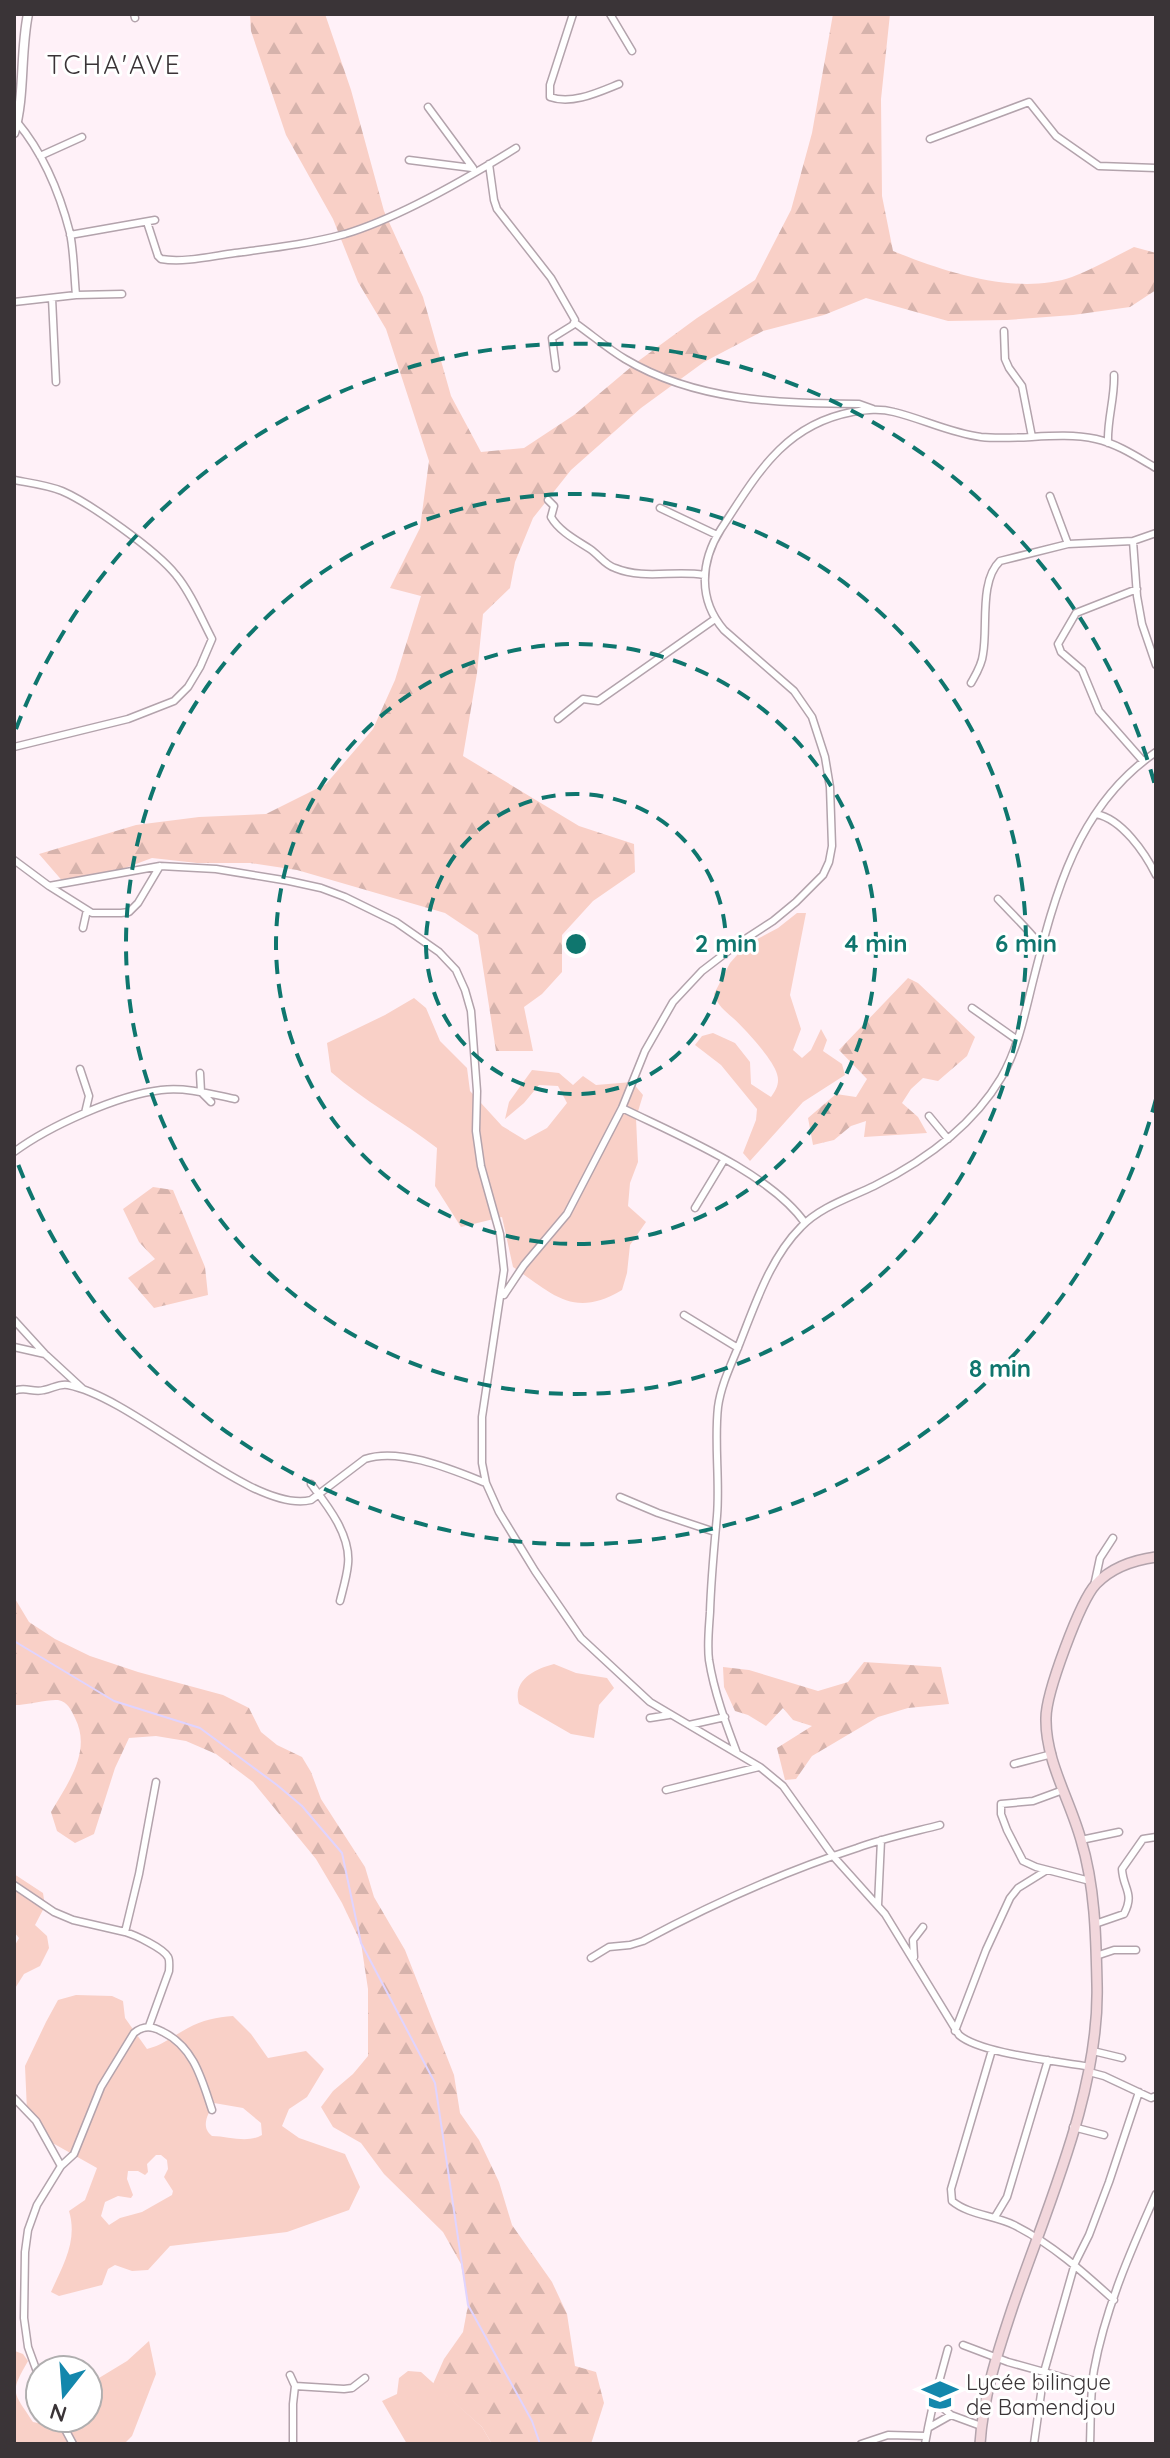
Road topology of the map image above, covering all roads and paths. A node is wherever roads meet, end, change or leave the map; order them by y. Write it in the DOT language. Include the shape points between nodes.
graph roads {
  1 [pos="28,14"];
  2 [pos="573,14"];
  3 [pos="610,14"];
  4 [pos="18,44"];
  5 [pos="632,51"];
  6 [pos="619,84"];
  7 [pos="428,107"];
  8 [pos="17,122"];
  9 [pos="14,133"];
  10 [pos="82,137"];
  11 [pos="930,139"];
  12 [pos="516,148"];
  13 [pos="40,156"];
  14 [pos="409,160"];
  15 [pos="489,164"];
  16 [pos="476,168"];
  17 [pos="1156,168"];
  18 [pos="70,235"];
  19 [pos="122,294"];
  20 [pos="76,295"];
  21 [pos="52,298"];
  22 [pos="14,302"];
  23 [pos="575,323"];
  24 [pos="1004,331"];
  25 [pos="556,368"];
  26 [pos="1114,375"];
  27 [pos="56,382"];
  28 [pos="873,409"];
  29 [pos="1032,437"];
  30 [pos="1108,443"];
  31 [pos="1156,468"];
  32 [pos="14,480"];
  33 [pos="1050,496"];
  34 [pos="548,500"];
  35 [pos="660,508"];
  36 [pos="1156,533"];
  37 [pos="717,535"];
  38 [pos="1133,541"];
  39 [pos="1068,544"];
  40 [pos="704,575"];
  41 [pos="1137,589"];
  42 [pos="715,619"];
  43 [pos="1156,665"];
  44 [pos="971,683"];
  45 [pos="558,719"];
  46 [pos="14,747"];
  47 [pos="1156,752"];
  48 [pos="1143,761"];
  49 [pos="1096,814"];
  50 [pos="14,860"];
  51 [pos="160,866"];
  52 [pos="1156,875"];
  53 [pos="49,886"];
  54 [pos="998,899"];
  55 [pos="87,910"];
  56 [pos="83,928"];
  57 [pos="1042,947"];
  58 [pos="972,1008"];
  59 [pos="1016,1039"];
  60 [pos="80,1069"];
  61 [pos="200,1073"];
  62 [pos="201,1092"];
  63 [pos="235,1099"];
  64 [pos="211,1102"];
  65 [pos="622,1108"];
  66 [pos="85,1113"];
  67 [pos="929,1116"];
  68 [pos="948,1139"];
  69 [pos="14,1152"];
  70 [pos="724,1160"];
  71 [pos="695,1208"];
  72 [pos="805,1223"];
  73 [pos="502,1298"];
  74 [pos="684,1315"];
  75 [pos="14,1320"];
  76 [pos="14,1347"];
  77 [pos="738,1348"];
  78 [pos="45,1354"];
  79 [pos="14,1391"];
  80 [pos="86,1392"];
  81 [pos="486,1483"];
  82 [pos="311,1484"];
  83 [pos="321,1494"];
  84 [pos="620,1497"];
  85 [pos="715,1532"];
  86 [pos="1113,1538"];
  87 [pos="1156,1557"];
  88 [pos="1094,1586"];
  89 [pos="340,1601"];
  90 [pos="669,1715"];
  91 [pos="725,1717"];
  92 [pos="650,1718"];
  93 [pos="689,1725"];
  94 [pos="738,1754"];
  95 [pos="1052,1754"];
  96 [pos="1014,1764"];
  97 [pos="760,1767"];
  98 [pos="156,1782"];
  99 [pos="666,1790"];
  100 [pos="1063,1790"];
  101 [pos="940,1825"];
  102 [pos="1119,1832"];
  103 [pos="1156,1837"];
  104 [pos="881,1840"];
  105 [pos="1081,1840"];
  106 [pos="833,1856"];
  107 [pos="1047,1870"];
  108 [pos="1090,1881"];
  109 [pos="14,1885"];
  110 [pos="878,1905"];
  111 [pos="1095,1924"];
  112 [pos="923,1927"];
  113 [pos="125,1932"];
  114 [pos="1136,1950"];
  115 [pos="1096,1956"];
  116 [pos="591,1958"];
  117 [pos="915,1961"];
  118 [pos="149,2026"];
  119 [pos="955,2031"];
  120 [pos="992,2050"];
  121 [pos="1093,2051"];
  122 [pos="1122,2058"];
  123 [pos="1048,2060"];
  124 [pos="1090,2070"];
  125 [pos="1139,2092"];
  126 [pos="14,2098"];
  127 [pos="1154,2099"];
  128 [pos="212,2110"];
  129 [pos="1073,2127"];
  130 [pos="1104,2135"];
  131 [pos="61,2166"];
  132 [pos="1156,2194"];
  133 [pos="995,2217"];
  134 [pos="1037,2239"];
  135 [pos="1075,2263"];
  136 [pos="1114,2300"];
  137 [pos="963,2345"];
  138 [pos="948,2349"];
  139 [pos="31,2354"];
  140 [pos="995,2357"];
  141 [pos="1044,2372"];
  142 [pos="290,2375"];
  143 [pos="365,2378"];
  144 [pos="295,2386"];
  145 [pos="1092,2386"];
  146 [pos="934,2400"];
  147 [pos="951,2415"];
  148 [pos="981,2426"];
  149 [pos="927,2432"];
  150 [pos="293,2444"];
  151 [pos="861,2444"];
  152 [pos="925,2444"];
  153 [pos="980,2444"];
  154 [pos="1034,2444"];
  155 [pos="1090,2444"];
  1 -- 4 [label="street"];
  2 -- 6 [label="street" via="550,97 573,99"];
  3 -- 5 [label="street"];
  4 -- 8 [label="street"];
  7 -- 16 [label="street"];
  8 -- 9 [label="street"];
  8 -- 13 [label="street"];
  10 -- 13 [label="street"];
  11 -- 17 [label="street" via="1029,102 1056,136 1099,166"];
  12 -- 15 [label="street"];
  13 -- 18 [label="street"];
  14 -- 16 [label="street"];
  15 -- 16 [label="street"];
  15 -- 23 [label="street" via="497,209 551,278"];
  16 -- 18 [label="street" via="447,188 365,227 280,249 161,259 151,221"];
  18 -- 20 [label="street"];
  19 -- 20 [label="street"];
  20 -- 21 [label="street"];
  21 -- 22 [label="street"];
  21 -- 27 [label="street"];
  23 -- 25 [label="street" via="552,338"];
  23 -- 28 [label="street" via="626,360 692,388 740,399"];
  24 -- 29 [label="street" via="1005,359 1022,386"];
  26 -- 30 [label="street"];
  28 -- 29 [label="street" via="982,437"];
  28 -- 37 [label="street" via="827,418 792,437 763,466"];
  29 -- 30 [label="street"];
  30 -- 31 [label="street"];
  32 -- 46 [label="street" via="74,497 151,551 176,575 212,639 188,687 174,701 128,719"];
  33 -- 39 [label="street"];
  34 -- 40 [label="street" via="559,527 614,568 643,575"];
  35 -- 37 [label="street"];
  36 -- 38 [label="street"];
  37 -- 40 [label="street"];
  38 -- 39 [label="street"];
  38 -- 41 [label="street"];
  39 -- 44 [label="street" via="1009,557 993,567 984,652"];
  40 -- 42 [label="street"];
  41 -- 43 [label="street"];
  41 -- 48 [label="street" via="1076,613 1058,644 1082,670 1099,711"];
  42 -- 45 [label="street" via="598,701 583,699"];
  42 -- 65 [label="street" via="794,691 812,717 830,787 829,862 796,902 702,971 673,1002"];
  47 -- 48 [label="street"];
  48 -- 49 [label="street"];
  49 -- 52 [label="street" via="1118,824"];
  49 -- 57 [label="street" via="1067,864"];
  50 -- 53 [label="street"];
  51 -- 53 [label="street"];
  51 -- 55 [label="street" via="129,912"];
  51 -- 73 [label="street" via="244,872 321,888 415,934 456,970 471,1011 476,1131 502,1242"];
  53 -- 55 [label="street"];
  54 -- 57 [label="street"];
  55 -- 56 [label="street"];
  57 -- 59 [label="street"];
  58 -- 59 [label="street"];
  59 -- 68 [label="street" via="1001,1077"];
  60 -- 66 [label="street" via="89,1096"];
  61 -- 62 [label="street"];
  62 -- 63 [label="street"];
  62 -- 64 [label="street"];
  62 -- 66 [label="street" via="162,1090"];
  65 -- 70 [label="street"];
  65 -- 73 [label="street" via="567,1214"];
  66 -- 69 [label="street"];
  67 -- 68 [label="street"];
  68 -- 72 [label="street" via="934,1152"];
  70 -- 71 [label="street"];
  70 -- 72 [label="street" via="766,1184"];
  72 -- 77 [label="street" via="777,1260"];
  73 -- 81 [label="street" via="482,1417"];
  74 -- 77 [label="street"];
  75 -- 78 [label="street"];
  76 -- 78 [label="street"];
  77 -- 85 [label="street" via="718,1404"];
  78 -- 80 [label="street"];
  79 -- 80 [label="street" via="68,1385"];
  80 -- 83 [label="street" via="122,1406 225,1473 271,1494 301,1502"];
  81 -- 83 [label="street" via="430,1463 375,1455"];
  81 -- 90 [label="street" via="513,1536 581,1638"];
  82 -- 83 [label="street"];
  83 -- 89 [label="street" via="348,1552"];
  84 -- 85 [label="street"];
  85 -- 91 [label="street" via="709,1657"];
  86 -- 88 [label="street" via="1100,1558"];
  87 -- 88 [label="main road" via="1120,1567"];
  88 -- 95 [label="main road" via="1062,1654 1050,1695 1045,1717"];
  90 -- 92 [label="street"];
  90 -- 93 [label="street"];
  91 -- 93 [label="street"];
  91 -- 94 [label="street"];
  93 -- 94 [label="street"];
  94 -- 97 [label="street"];
  95 -- 96 [label="street"];
  95 -- 100 [label="main road"];
  97 -- 99 [label="street"];
  97 -- 106 [label="street" via="783,1786"];
  98 -- 113 [label="street"];
  100 -- 105 [label="main road"];
  100 -- 107 [label="street" via="1033,1801 1001,1804 1021,1859"];
  101 -- 104 [label="street"];
  102 -- 105 [label="street"];
  103 -- 111 [label="street" via="1143,1839 1122,1869 1130,1896 1124,1914"];
  104 -- 106 [label="street"];
  104 -- 110 [label="street"];
  105 -- 108 [label="main road"];
  106 -- 110 [label="street"];
  106 -- 116 [label="street" via="733,1895 643,1941 609,1947"];
  107 -- 108 [label="street"];
  107 -- 119 [label="street" via="1010,1898"];
  108 -- 111 [label="main road"];
  109 -- 113 [label="street" via="54,1912"];
  110 -- 117 [label="street"];
  111 -- 115 [label="main road"];
  112 -- 117 [label="street" via="913,1940"];
  113 -- 118 [label="street" via="170,1962"];
  114 -- 115 [label="street"];
  115 -- 121 [label="main road"];
  117 -- 119 [label="street"];
  118 -- 128 [label="street" via="184,2045"];
  118 -- 131 [label="street" via="128,2042 101,2087 74,2154"];
  119 -- 120 [label="street" via="971,2044"];
  120 -- 123 [label="street"];
  120 -- 133 [label="street" via="950,2195 964,2210"];
  121 -- 122 [label="street"];
  121 -- 124 [label="main road"];
  123 -- 124 [label="street"];
  123 -- 133 [label="street" via="1007,2197"];
  124 -- 125 [label="street"];
  124 -- 129 [label="main road"];
  125 -- 127 [label="street"];
  125 -- 135 [label="street" via="1098,2213"];
  126 -- 131 [label="street" via="36,2121"];
  129 -- 130 [label="street"];
  129 -- 134 [label="main road"];
  131 -- 139 [label="street" via="33,2214 25,2252 24,2323"];
  132 -- 136 [label="street"];
  133 -- 134 [label="street"];
  134 -- 135 [label="street"];
  134 -- 140 [label="main road"];
  135 -- 136 [label="street"];
  135 -- 141 [label="street"];
  136 -- 145 [label="street"];
  137 -- 140 [label="street"];
  138 -- 146 [label="street"];
  140 -- 141 [label="street"];
  140 -- 148 [label="main road"];
  141 -- 145 [label="street"];
  141 -- 154 [label="street"];
  142 -- 144 [label="street"];
  143 -- 144 [label="street" via="344,2389"];
  144 -- 150 [label="street"];
  145 -- 155 [label="street"];
  146 -- 147 [label="street"];
  146 -- 149 [label="street"];
  147 -- 148 [label="street"];
  147 -- 149 [label="street"];
  148 -- 153 [label="main road"];
  149 -- 151 [label="street" via="888,2435"];
  149 -- 152 [label="street"];
}
